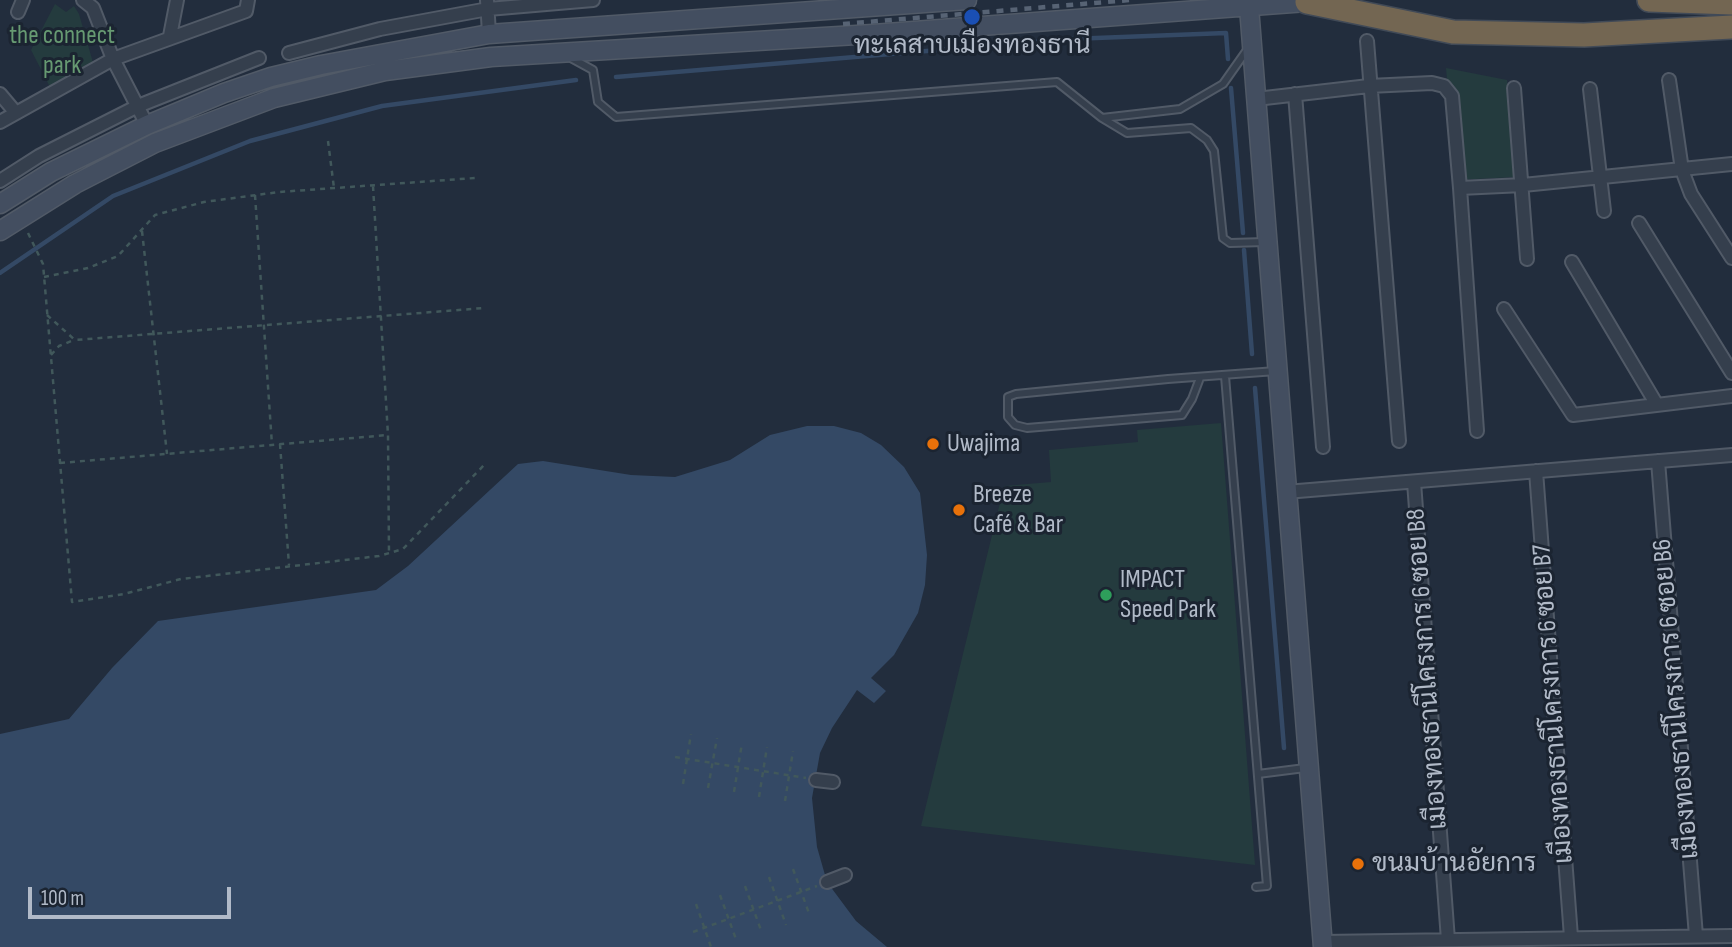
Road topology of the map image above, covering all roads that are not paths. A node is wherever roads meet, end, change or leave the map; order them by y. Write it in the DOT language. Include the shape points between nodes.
graph roads {
  1 [pos="177,0"];
  2 [pos="248,0"];
  3 [pos="593,0"];
  4 [pos="967,0"];
  5 [pos="1337,0"];
  6 [pos="1649,0"];
  7 [pos="1307,2"];
  8 [pos="91,3"];
  9 [pos="1249,3"];
  10 [pos="1732,3"];
  11 [pos="488,4"];
  12 [pos="870,4"];
  13 [pos="844,5"];
  14 [pos="1732,27"];
  15 [pos="489,34"];
  16 [pos="170,36"];
  17 [pos="1367,41"];
  18 [pos="1252,43"];
  19 [pos="289,53"];
  20 [pos="562,53"];
  21 [pos="259,58"];
  22 [pos="113,59"];
  23 [pos="1669,80"];
  24 [pos="1369,86"];
  25 [pos="1514,88"];
  26 [pos="1590,89"];
  27 [pos="0,94"];
  28 [pos="1295,94"];
  29 [pos="1256,99"];
  30 [pos="138,106"];
  31 [pos="16,113"];
  32 [pos="1102,118"];
  33 [pos="0,122"];
  34 [pos="147,125"];
  35 [pos="1732,163"];
  36 [pos="1682,170"];
  37 [pos="1600,178"];
  38 [pos="0,181"];
  39 [pos="1523,185"];
  40 [pos="1460,188"];
  41 [pos="0,204"];
  42 [pos="1604,211"];
  43 [pos="1639,223"];
  44 [pos="0,231"];
  45 [pos="1267,242"];
  46 [pos="1732,258"];
  47 [pos="1527,259"];
  48 [pos="1572,262"];
  49 [pos="1504,309"];
  50 [pos="1277,371"];
  51 [pos="1732,373"];
  52 [pos="1225,376"];
  53 [pos="1200,378"];
  54 [pos="1732,396"];
  55 [pos="1657,405"];
  56 [pos="1477,431"];
  57 [pos="1399,441"];
  58 [pos="1323,447"];
  59 [pos="1732,455"];
  60 [pos="1658,461"];
  61 [pos="1536,471"];
  62 [pos="1414,482"];
  63 [pos="1286,492"];
  64 [pos="1307,768"];
  65 [pos="1258,775"];
  66 [pos="816,780"];
  67 [pos="833,782"];
  68 [pos="845,876"];
  69 [pos="827,882"];
  70 [pos="1256,887"];
  71 [pos="1696,936"];
  72 [pos="1732,936"];
  73 [pos="1571,937"];
  74 [pos="1448,940"];
  75 [pos="1323,945"];
  1 -- 16 [label="street"];
  2 -- 16 [label="street" via="246,10"];
  3 -- 11 [label="street"];
  4 -- 12 [label="main road"];
  5 -- 7 [label="main road"];
  6 -- 10 [label="highway"];
  7 -- 9 [label="main road"];
  7 -- 14 [label="highway" via="1453,32 1584,35"];
  8 -- 22 [label="street"];
  9 -- 18 [label="main road"];
  9 -- 20 [label="main road"];
  11 -- 15 [label="street"];
  11 -- 19 [label="street"];
  12 -- 13 [label="main road"];
  13 -- 15 [label="main road"];
  15 -- 34 [label="main road" via="271,77"];
  16 -- 22 [label="street"];
  17 -- 24 [label="street"];
  18 -- 29 [label="main road"];
  18 -- 32 [label="lane" via="1223,84 1180,109"];
  20 -- 32 [label="lane" via="593,70 598,102 616,117 1057,82"];
  20 -- 44 [label="main road" via="385,71 274,98 155,143 75,184"];
  21 -- 30 [label="street"];
  22 -- 30 [label="street"];
  22 -- 31 [label="street"];
  23 -- 36 [label="street"];
  24 -- 28 [label="street"];
  24 -- 40 [label="street" via="1444,86 1452,96"];
  24 -- 57 [label="street"];
  25 -- 39 [label="street"];
  26 -- 37 [label="street"];
  27 -- 31 [label="street"];
  28 -- 29 [label="street"];
  28 -- 58 [label="street"];
  29 -- 45 [label="main road"];
  30 -- 34 [label="street"];
  30 -- 38 [label="street"];
  31 -- 33 [label="street"];
  32 -- 45 [label="lane" via="1127,133 1191,128 1207,139 1214,151 1223,238 1230,243"];
  34 -- 41 [label="main road" via="51,172"];
  35 -- 36 [label="street"];
  36 -- 37 [label="street"];
  36 -- 46 [label="street" via="1691,194"];
  37 -- 39 [label="street"];
  37 -- 42 [label="street"];
  39 -- 40 [label="street"];
  39 -- 47 [label="street"];
  40 -- 56 [label="street"];
  43 -- 51 [label="street"];
  45 -- 50 [label="main road"];
  48 -- 55 [label="street"];
  49 -- 55 [label="street" via="1573,415"];
  50 -- 52 [label="lane"];
  50 -- 63 [label="main road"];
  52 -- 53 [label="lane"];
  52 -- 65 [label="lane"];
  53 -- 53 [label="lane" via="1182,415 1027,428 1008,417 1008,397 1016,394"];
  54 -- 55 [label="street"];
  59 -- 60 [label="street"];
  60 -- 61 [label="street"];
  60 -- 71 [label="street, เมืองทองธานีโครงการ 6 ซอย B6"];
  61 -- 62 [label="street"];
  61 -- 73 [label="street, เมืองทองธานีโครงการ 6 ซอย B7"];
  62 -- 63 [label="street"];
  62 -- 74 [label="street, เมืองทองธานีโครงการ 6 ซอย B8"];
  63 -- 64 [label="main road"];
  64 -- 65 [label="lane"];
  64 -- 75 [label="main road"];
  65 -- 70 [label="lane" via="1267,886"];
  66 -- 67 [label="street"];
  68 -- 69 [label="street"];
  71 -- 72 [label="street"];
  71 -- 73 [label="street"];
  73 -- 74 [label="street"];
  74 -- 75 [label="street"];
}
